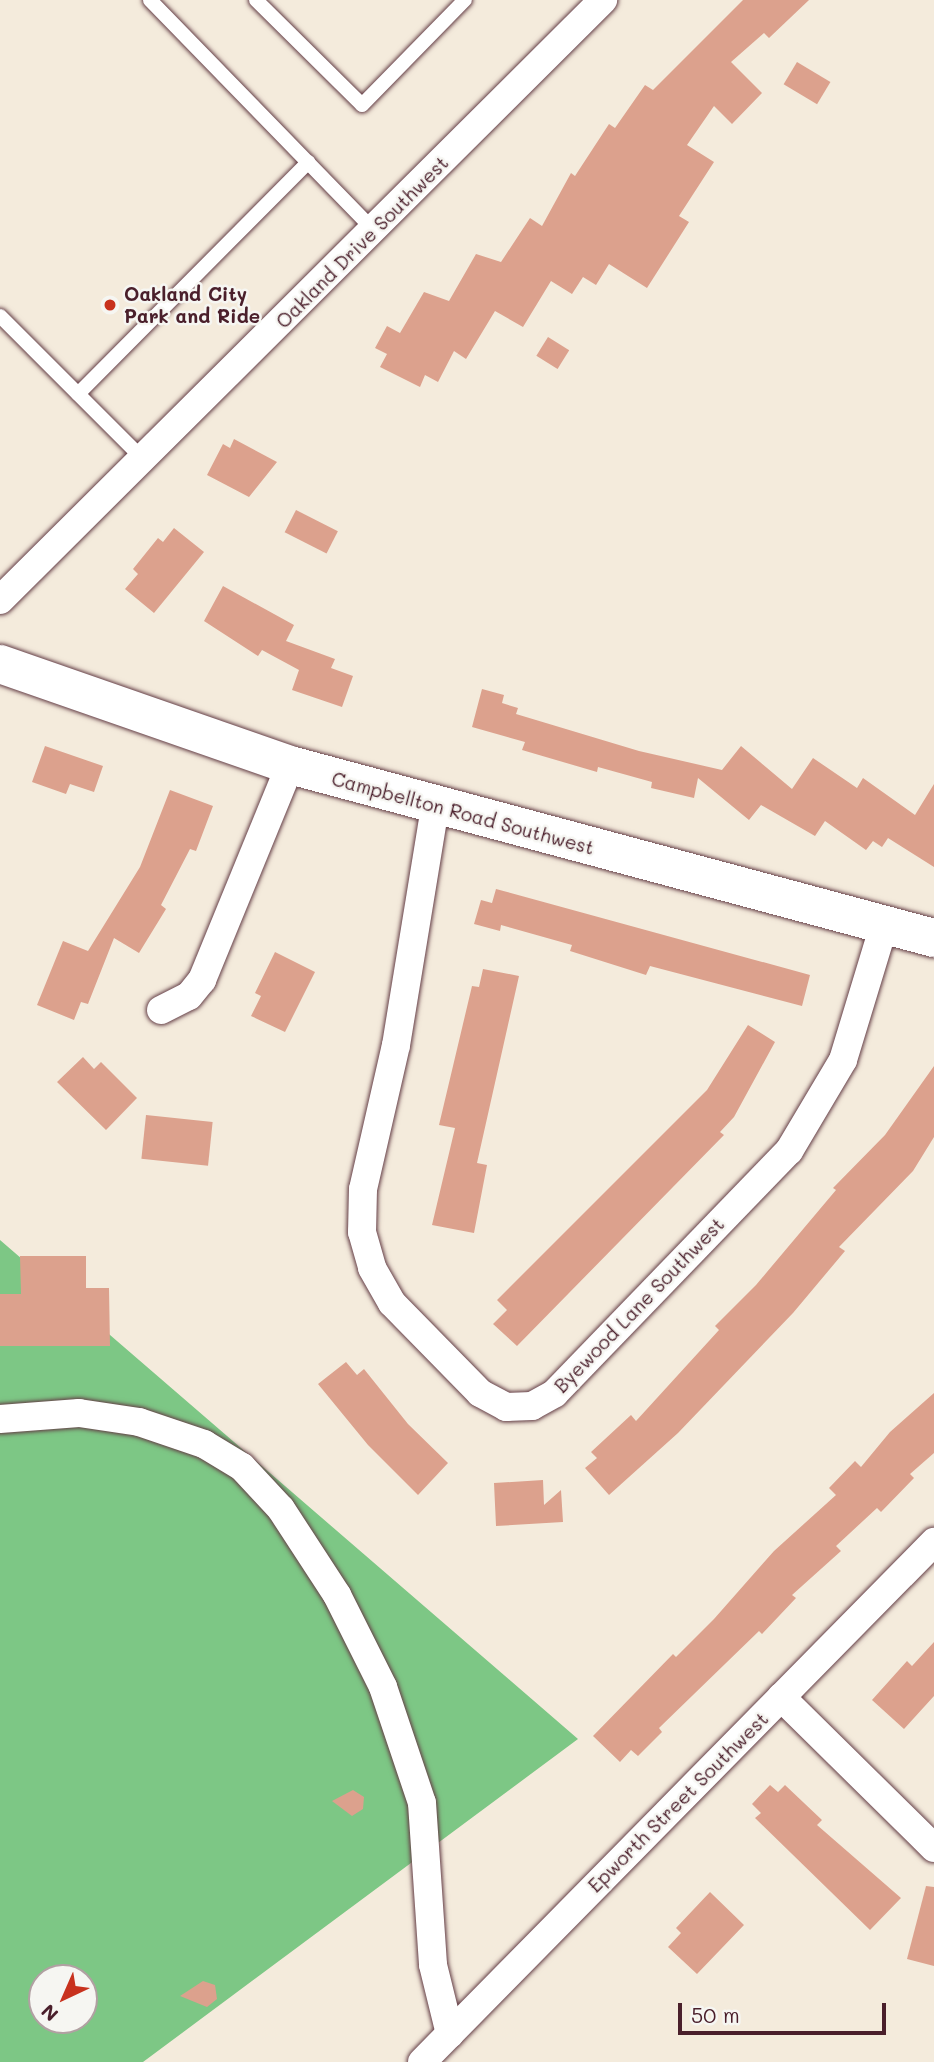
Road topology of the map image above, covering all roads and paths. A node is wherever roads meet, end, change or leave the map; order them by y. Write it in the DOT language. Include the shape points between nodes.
graph roads {
  1 [pos="150,0"];
  2 [pos="256,0"];
  3 [pos="464,0"];
  4 [pos="603,0"];
  5 [pos="308,162"];
  6 [pos="374,230"];
  7 [pos="0,316"];
  8 [pos="78,394"];
  9 [pos="143,459"];
  10 [pos="0,600"];
  11 [pos="0,664"];
  12 [pos="290,765"];
  13 [pos="435,807"];
  14 [pos="884,925"];
  15 [pos="934,938"];
  16 [pos="161,1010"];
  17 [pos="0,1419"];
  18 [pos="934,1542"];
  19 [pos="781,1698"];
  20 [pos="934,1848"];
  21 [pos="450,2034"];
  22 [pos="422,2062"];
  1 -- 5 [label="lane"];
  2 -- 3 [label="lane" via="362,105"];
  4 -- 6 [label="street, Oakland Drive Southwest"];
  5 -- 6 [label="lane"];
  5 -- 8 [label="lane"];
  6 -- 9 [label="street, Oakland Drive Southwest"];
  7 -- 8 [label="lane"];
  8 -- 9 [label="lane"];
  9 -- 10 [label="street, Oakland Drive Southwest"];
  11 -- 12 [label="main road, Campbellton Road Southwest"];
  12 -- 13 [label="main road, Campbellton Road Southwest"];
  12 -- 16 [label="street" via="202,980 189,996"];
  13 -- 14 [label="main road, Campbellton Road Southwest"];
  13 -- 14 [label="street, Byewood Lane Southwest" via="396,1045 363,1189 362,1232 372,1268 392,1303 480,1393 506,1407 532,1406 555,1393 789,1151 843,1060"];
  14 -- 15 [label="main road, Campbellton Road Southwest"];
  17 -- 21 [label="street" via="79,1413 139,1422 204,1444 242,1467 281,1509 337,1595 383,1687 422,1803 433,1965"];
  18 -- 19 [label="street, Epworth Street Southwest"];
  19 -- 20 [label="street"];
  19 -- 21 [label="street, Epworth Street Southwest"];
  21 -- 22 [label="street, Epworth Street Southwest"];
}
